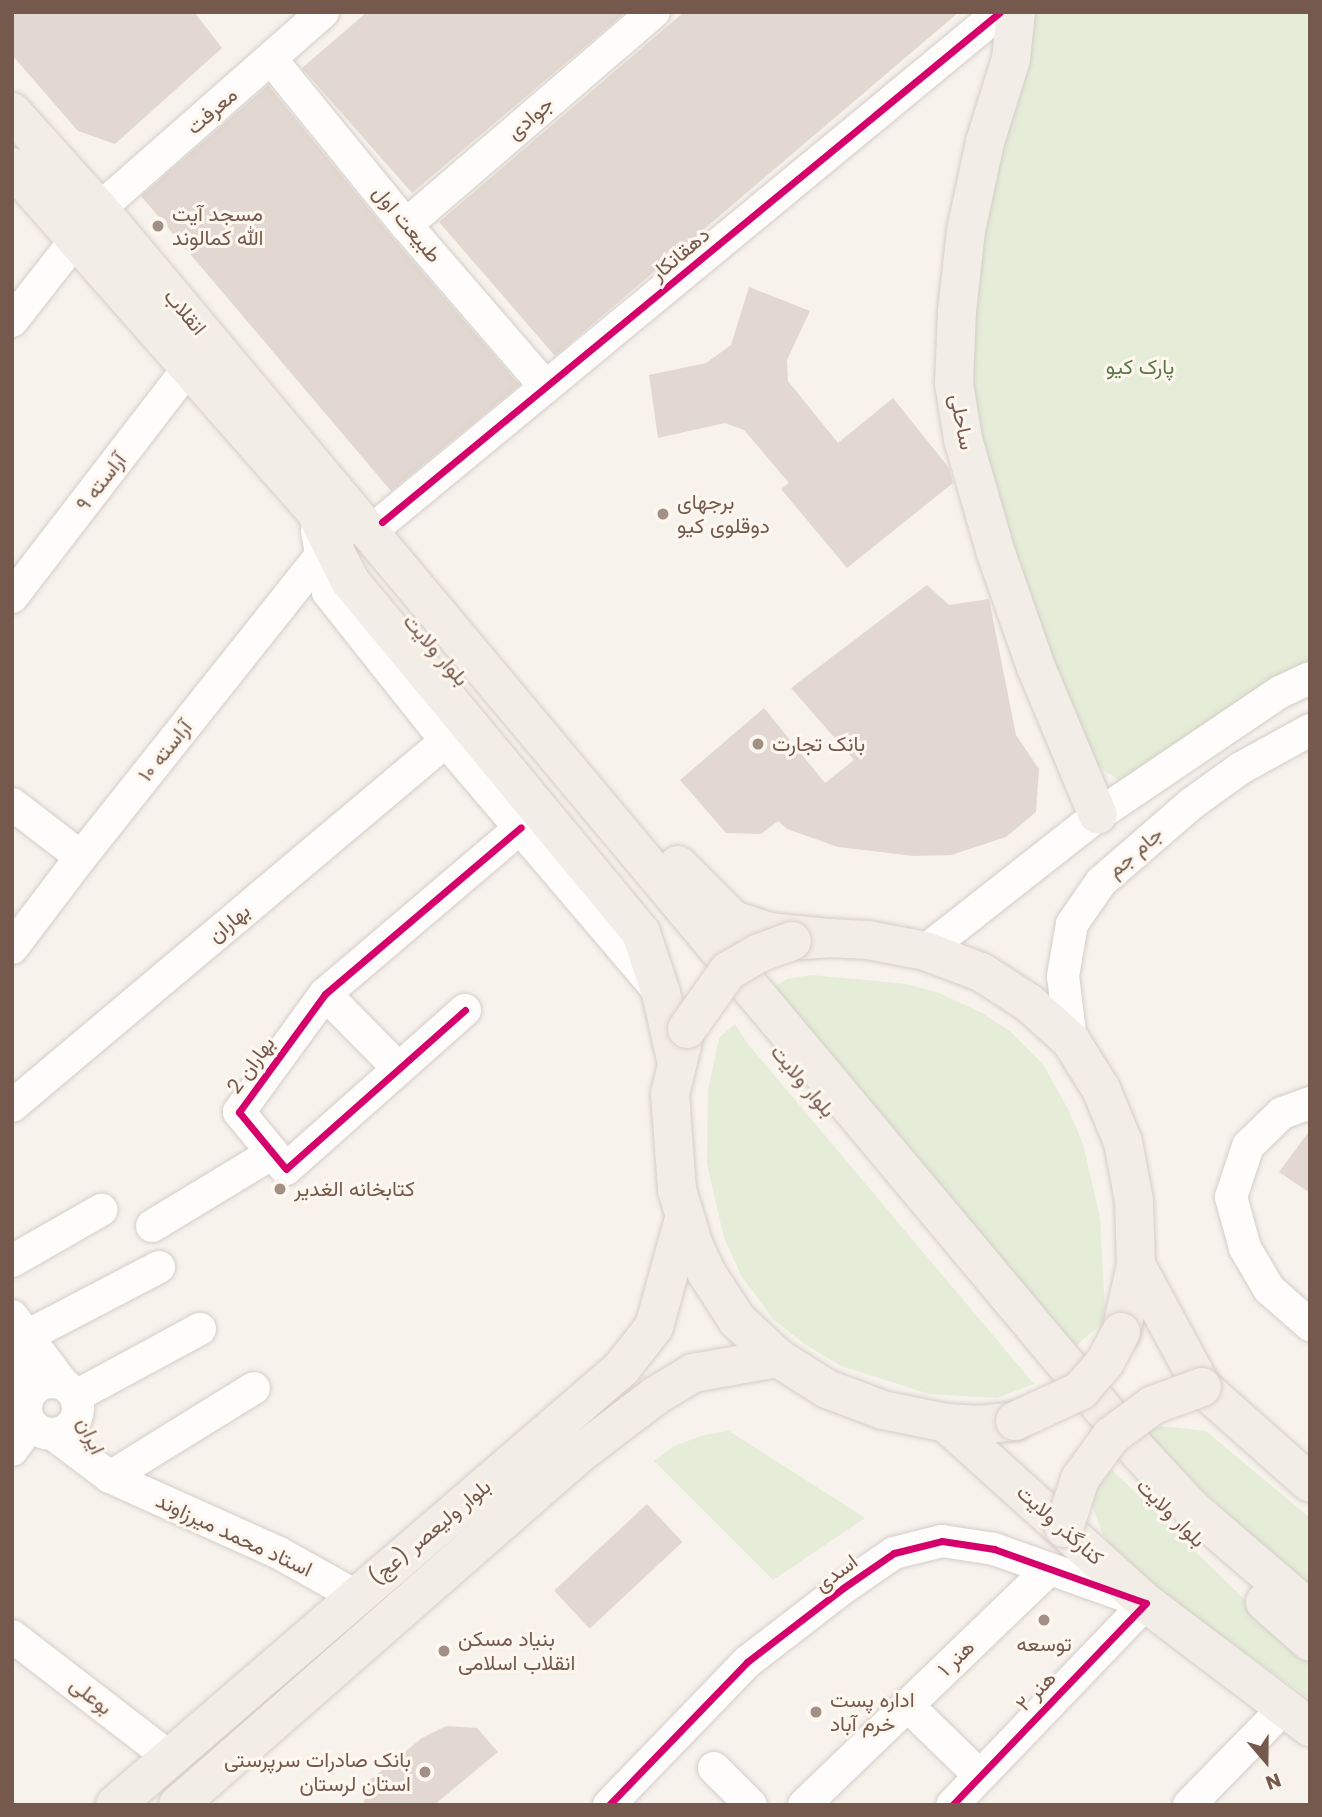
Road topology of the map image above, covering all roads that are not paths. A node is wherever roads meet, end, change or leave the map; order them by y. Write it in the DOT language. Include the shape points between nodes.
graph roads {
  1 [pos="323,12"];
  2 [pos="654,12"];
  3 [pos="1000,12"];
  4 [pos="1016,12"];
  5 [pos="271,59"];
  6 [pos="12,111"];
  7 [pos="12,167"];
  8 [pos="88,224"];
  9 [pos="406,225"];
  10 [pos="12,321"];
  11 [pos="189,367"];
  12 [pos="546,387"];
  13 [pos="312,506"];
  14 [pos="369,519"];
  15 [pos="321,555"];
  16 [pos="12,597"];
  17 [pos="1310,678"];
  18 [pos="1310,730"];
  19 [pos="446,741"];
  20 [pos="12,804"];
  21 [pos="1098,815"];
  22 [pos="521,827"];
  23 [pos="1130,854"];
  24 [pos="81,857"];
  25 [pos="811,939"];
  26 [pos="12,948"];
  27 [pos="925,951"];
  28 [pos="325,993"];
  29 [pos="661,993"];
  30 [pos="465,1010"];
  31 [pos="1071,1041"];
  32 [pos="682,1046"];
  33 [pos="398,1068"];
  34 [pos="1310,1103"];
  35 [pos="12,1106"];
  36 [pos="271,1154"];
  37 [pos="101,1210"];
  38 [pos="684,1219"];
  39 [pos="152,1226"];
  40 [pos="12,1261"];
  41 [pos="1136,1265"];
  42 [pos="159,1267"];
  43 [pos="1310,1325"];
  44 [pos="654,1327"];
  45 [pos="200,1329"];
  46 [pos="17,1337"];
  47 [pos="778,1358"];
  48 [pos="693,1373"];
  49 [pos="1202,1387"];
  50 [pos="254,1388"];
  51 [pos="72,1395"];
  52 [pos="37,1419"];
  53 [pos="946,1423"];
  54 [pos="12,1450"];
  55 [pos="110,1478"];
  56 [pos="1310,1483"];
  57 [pos="1064,1528"];
  58 [pos="1048,1570"];
  59 [pos="356,1596"];
  60 [pos="1146,1604"];
  61 [pos="1310,1610"];
  62 [pos="12,1636"];
  63 [pos="1310,1642"];
  64 [pos="907,1705"];
  65 [pos="1297,1718"];
  66 [pos="169,1757"];
  67 [pos="713,1768"];
  68 [pos="979,1775"];
  69 [pos="115,1805"];
  70 [pos="178,1805"];
  71 [pos="609,1805"];
  72 [pos="751,1805"];
  73 [pos="804,1805"];
  74 [pos="952,1805"];
  75 [pos="1189,1805"];
  1 -- 5 [label="street, معرفت"];
  2 -- 9 [label="street, جوادی"];
  3 -- 12 [label="street, دهقانکار"];
  4 -- 21 [label="main road, ساحلی" via="1012,59 985,142 966,231 954,383 963,439 996,553 1036,667"];
  5 -- 8 [label="street, معرفت"];
  5 -- 9 [label="street, طبیعت اول"];
  6 -- 8 [label="main road, انقلاب"];
  7 -- 8 [label="main road, انقلاب"];
  8 -- 10 [label="street, معرفت"];
  8 -- 11 [label="main road, انقلاب"];
  8 -- 14 [label="main road, انقلاب"];
  9 -- 12 [label="street, طبیعت اول"];
  11 -- 13 [label="main road, انقلاب"];
  11 -- 16 [label="street, آراسته ۹"];
  12 -- 14 [label="street, دهقانکار"];
  13 -- 15 [label="street"];
  13 -- 29 [label="main road" via="350,581 641,933"];
  13 -- 63 [label="main road, بلوار ولایت" via="666,918 1124,1464 1170,1516"];
  14 -- 25 [label="main road" via="391,524 709,900 749,927"];
  14 -- 61 [label="main road, بلوار ولایت" via="1140,1453 1192,1509"];
  15 -- 19 [label="street" via="328,592"];
  15 -- 24 [label="street, آراسته ۱۰"];
  17 -- 21 [label="street" via="1280,692"];
  18 -- 23 [label="street, جام جم" via="1241,768"];
  19 -- 22 [label="street"];
  19 -- 35 [label="street, بهاران"];
  20 -- 24 [label="street"];
  21 -- 23 [label="street"];
  21 -- 27 [label="street"];
  22 -- 28 [label="street, بهاران 2"];
  22 -- 29 [label="street"];
  23 -- 31 [label="street, جام جم" via="1101,882 1072,924 1063,976"];
  24 -- 26 [label="street, آراسته ۱۰"];
  25 -- 27 [label="main road" via="868,940"];
  25 -- 32 [label="main road, bridge" via="759,953 728,971"];
  27 -- 31 [label="main road" via="981,972 1029,1003"];
  28 -- 33 [label="street"];
  28 -- 36 [label="street, بهاران 2" via="239,1112"];
  29 -- 32 [label="main road"];
  30 -- 33 [label="street"];
  31 -- 41 [label="main road" via="1101,1089 1123,1142 1134,1201"];
  32 -- 38 [label="main road" via="670,1094 677,1190"];
  33 -- 36 [label="street" via="286,1169"];
  34 -- 43 [label="street" via="1282,1113 1248,1146 1231,1197 1245,1248 1269,1289"];
  36 -- 39 [label="street"];
  37 -- 40 [label="street"];
  38 -- 44 [label="main road, بلوار ولیعصر (عج)"];
  38 -- 47 [label="main road" via="720,1296 737,1320"];
  41 -- 49 [label="main road"];
  41 -- 53 [label="main road, bridge" via="1121,1332 1105,1362 1080,1391 1015,1421"];
  42 -- 46 [label="street"];
  44 -- 48 [label="main road" via="672,1338"];
  44 -- 59 [label="main road, بلوار ولیعصر (عج)" via="621,1369"];
  45 -- 51 [label="street"];
  46 -- 51 [label="street, ایران"];
  46 -- 52 [label="street"];
  47 -- 48 [label="main road, بلوار ولیعصر (عج)"];
  47 -- 53 [label="main road" via="827,1389 883,1410"];
  48 -- 70 [label="main road, بلوار ولیعصر (عج)" via="579,1454"];
  49 -- 56 [label="main road"];
  49 -- 57 [label="main road, bridge" via="1153,1405 1111,1436 1080,1479"];
  50 -- 55 [label="street"];
  51 -- 52 [label="street" via="74,1422 68,1429"];
  51 -- 52 [label="street" via="45,1383 37,1387"];
  51 -- 55 [label="street, ایران"];
  52 -- 54 [label="street"];
  52 -- 55 [label="street, ایران"];
  53 -- 57 [label="main road, کنارگذر ولایت"];
  55 -- 59 [label="street, استاد محمد میرزاوند" via="279,1553"];
  57 -- 60 [label="main road, کنارگذر ولایت"];
  58 -- 60 [label="street, اسدی"];
  58 -- 64 [label="street, هنر ۱"];
  58 -- 71 [label="street, اسدی" via="994,1549 942,1541 894,1553 747,1662"];
  59 -- 66 [label="main road, بلوار ولیعصر (عج)"];
  60 -- 65 [label="main road, کنارگذر ولایت"];
  60 -- 68 [label="street, هنر ۲"];
  62 -- 66 [label="street, بوعلی"];
  64 -- 68 [label="street"];
  64 -- 73 [label="street, هنر ۱"];
  65 -- 75 [label="street"];
  66 -- 69 [label="main road, بلوار ولیعصر (عج)"];
  67 -- 72 [label="street"];
  68 -- 74 [label="street, هنر ۲"];
}
